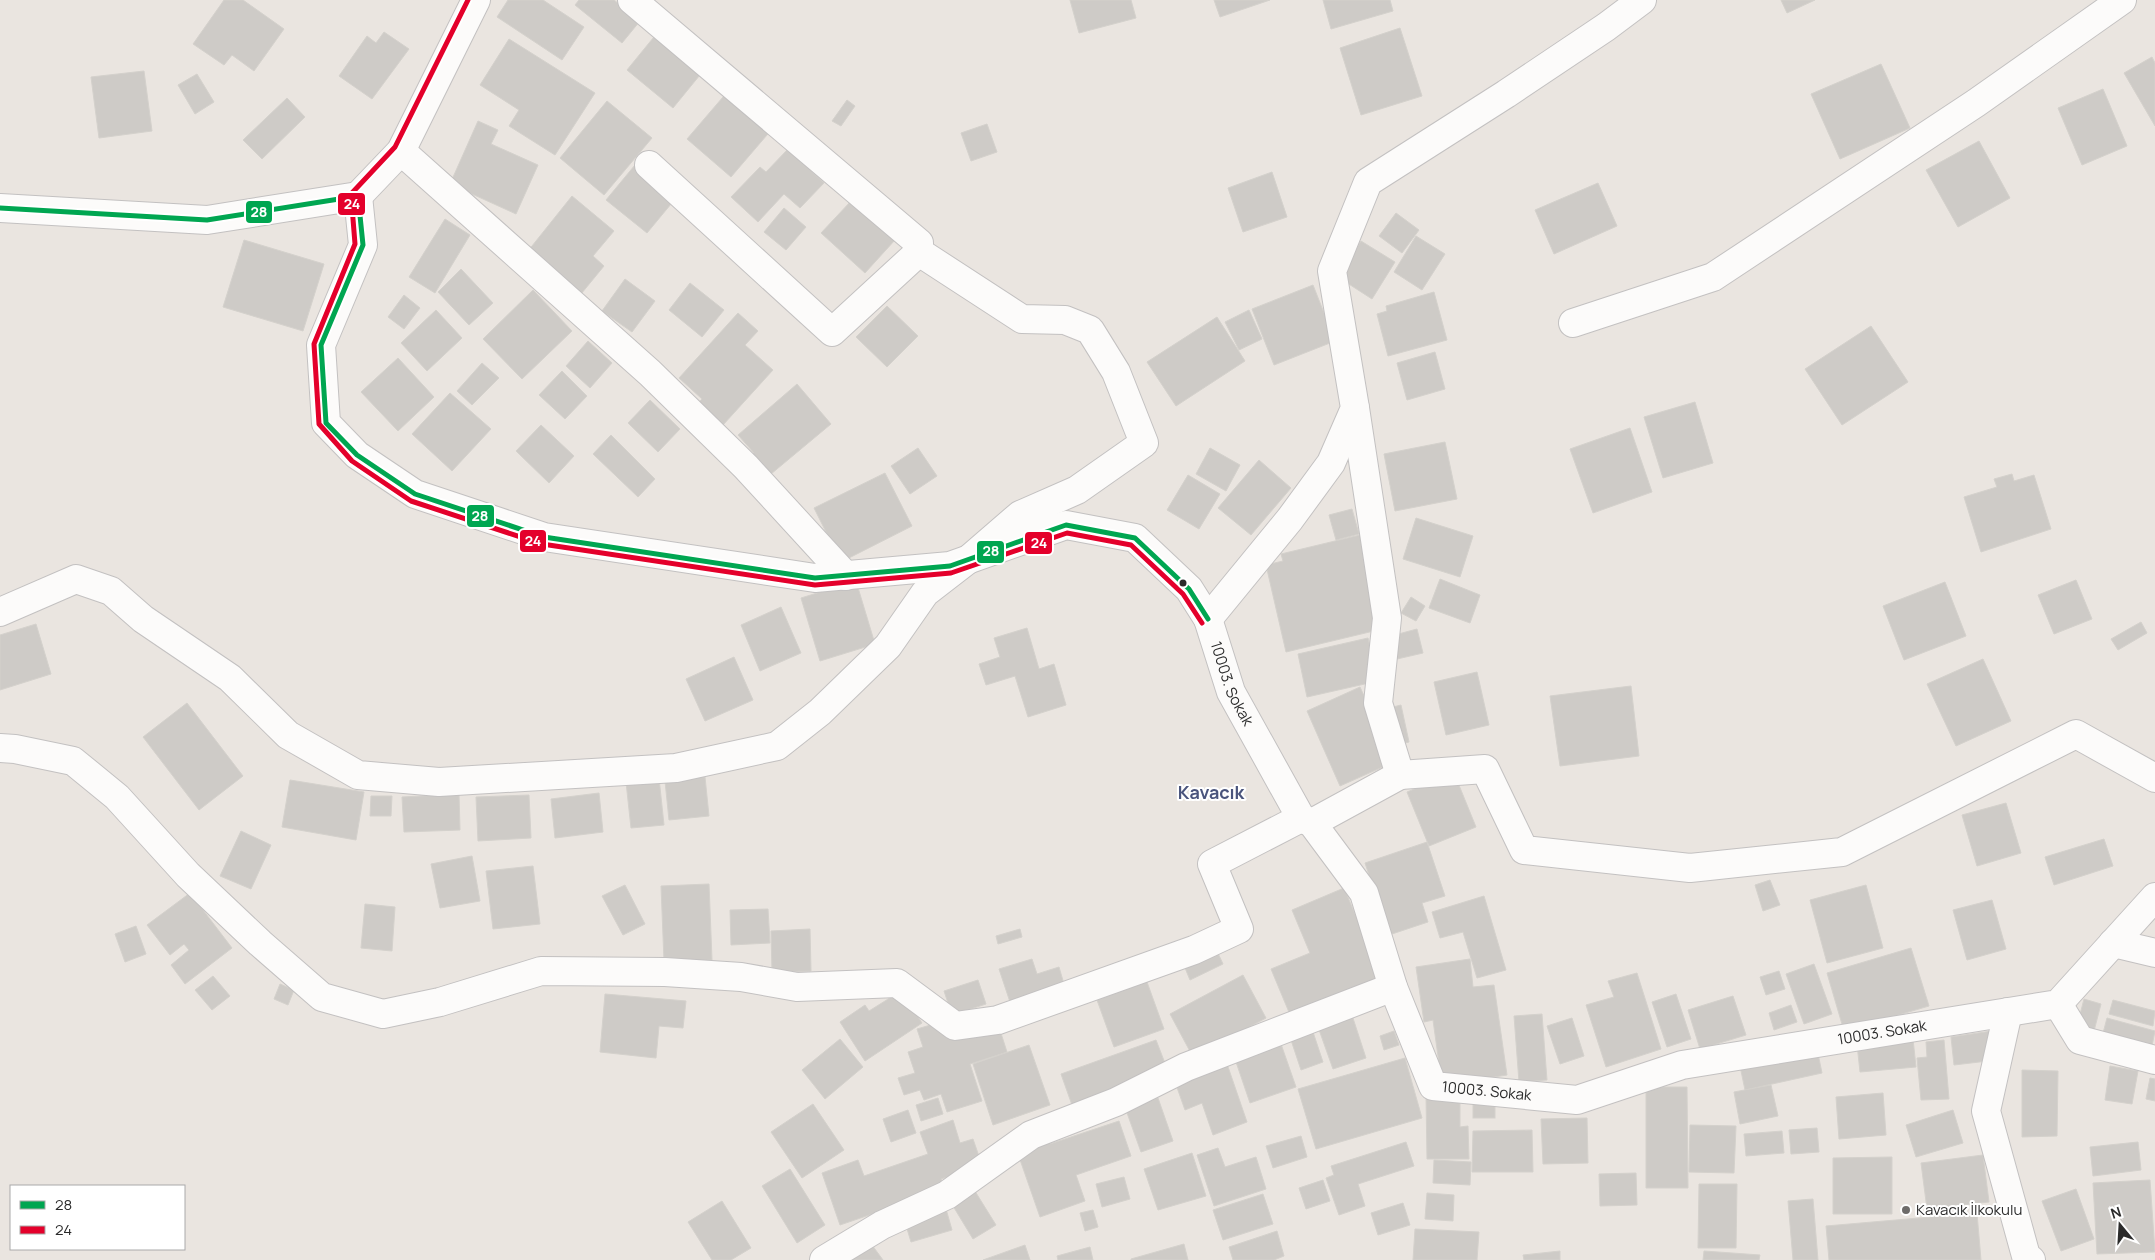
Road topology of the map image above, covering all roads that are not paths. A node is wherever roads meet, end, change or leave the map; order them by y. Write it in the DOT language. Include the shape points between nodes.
graph roads {
  1 [pos="476,0"];
  2 [pos="632,0"];
  3 [pos="1642,0"];
  4 [pos="2122,0"];
  5 [pos="401,151"];
  6 [pos="649,165"];
  7 [pos="358,196"];
  8 [pos="0,208"];
  9 [pos="919,252"];
  10 [pos="1573,323"];
  11 [pos="1355,408"];
  12 [pos="969,559"];
  13 [pos="846,576"];
  14 [pos="0,612"];
  15 [pos="1208,619"];
  16 [pos="0,748"];
  17 [pos="1400,775"];
  18 [pos="2155,778"];
  19 [pos="1306,820"];
  20 [pos="2155,897"];
  21 [pos="2113,943"];
  22 [pos="2155,953"];
  23 [pos="1393,987"];
  24 [pos="2058,1004"];
  25 [pos="2008,1012"];
  26 [pos="2155,1060"];
  27 [pos="824,1260"];
  28 [pos="2031,1260"];
  1 -- 5 [label="street"];
  2 -- 9 [label="street" via="919,243"];
  3 -- 11 [label="street" via="1606,27 1368,182 1332,271"];
  4 -- 10 [label="street" via="1976,103 1713,277"];
  5 -- 7 [label="street"];
  5 -- 13 [label="street" via="650,373 746,467"];
  6 -- 9 [label="street" via="832,332"];
  7 -- 8 [label="street" via="207,220"];
  7 -- 13 [label="street, 10003. Sokak" via="363,245 321,345 326,424 357,455 416,494 544,537 815,578"];
  9 -- 12 [label="street" via="1022,319 1065,320 1090,330 1116,372 1144,443 1077,490 1020,515"];
  11 -- 15 [label="street" via="1332,463"];
  11 -- 17 [label="street" via="1386,618 1378,703"];
  12 -- 13 [label="street, 10003. Sokak" via="950,566"];
  12 -- 14 [label="street" via="924,593 888,646 820,712 777,746 676,768 564,776 439,782 358,775 288,735 230,678 144,619 111,591 76,579"];
  12 -- 15 [label="street, 10003. Sokak" via="1066,525 1135,538 1189,589"];
  15 -- 19 [label="street, 10003. Sokak" via="1231,692"];
  16 -- 19 [label="street" via="73,761 118,797 188,875 322,997 383,1014 440,1002 541,971 655,972 741,977 797,987 898,984 955,1026 998,1020 1194,950 1239,929 1212,864"];
  17 -- 18 [label="street" via="1485,770 1524,850 1690,868 1842,852 2076,734"];
  17 -- 19 [label="street"];
  19 -- 23 [label="street, 10003. Sokak" via="1364,893"];
  20 -- 21 [label="street"];
  21 -- 22 [label="street"];
  21 -- 24 [label="street"];
  23 -- 25 [label="street, 10003. Sokak" via="1433,1086 1577,1100 1682,1065"];
  23 -- 27 [label="street" via="1186,1068 1116,1102 1031,1135 947,1196 882,1225"];
  24 -- 25 [label="street, 10003. Sokak"];
  24 -- 26 [label="street" via="2080,1040"];
  25 -- 28 [label="street" via="1986,1111 2026,1256"];
}
